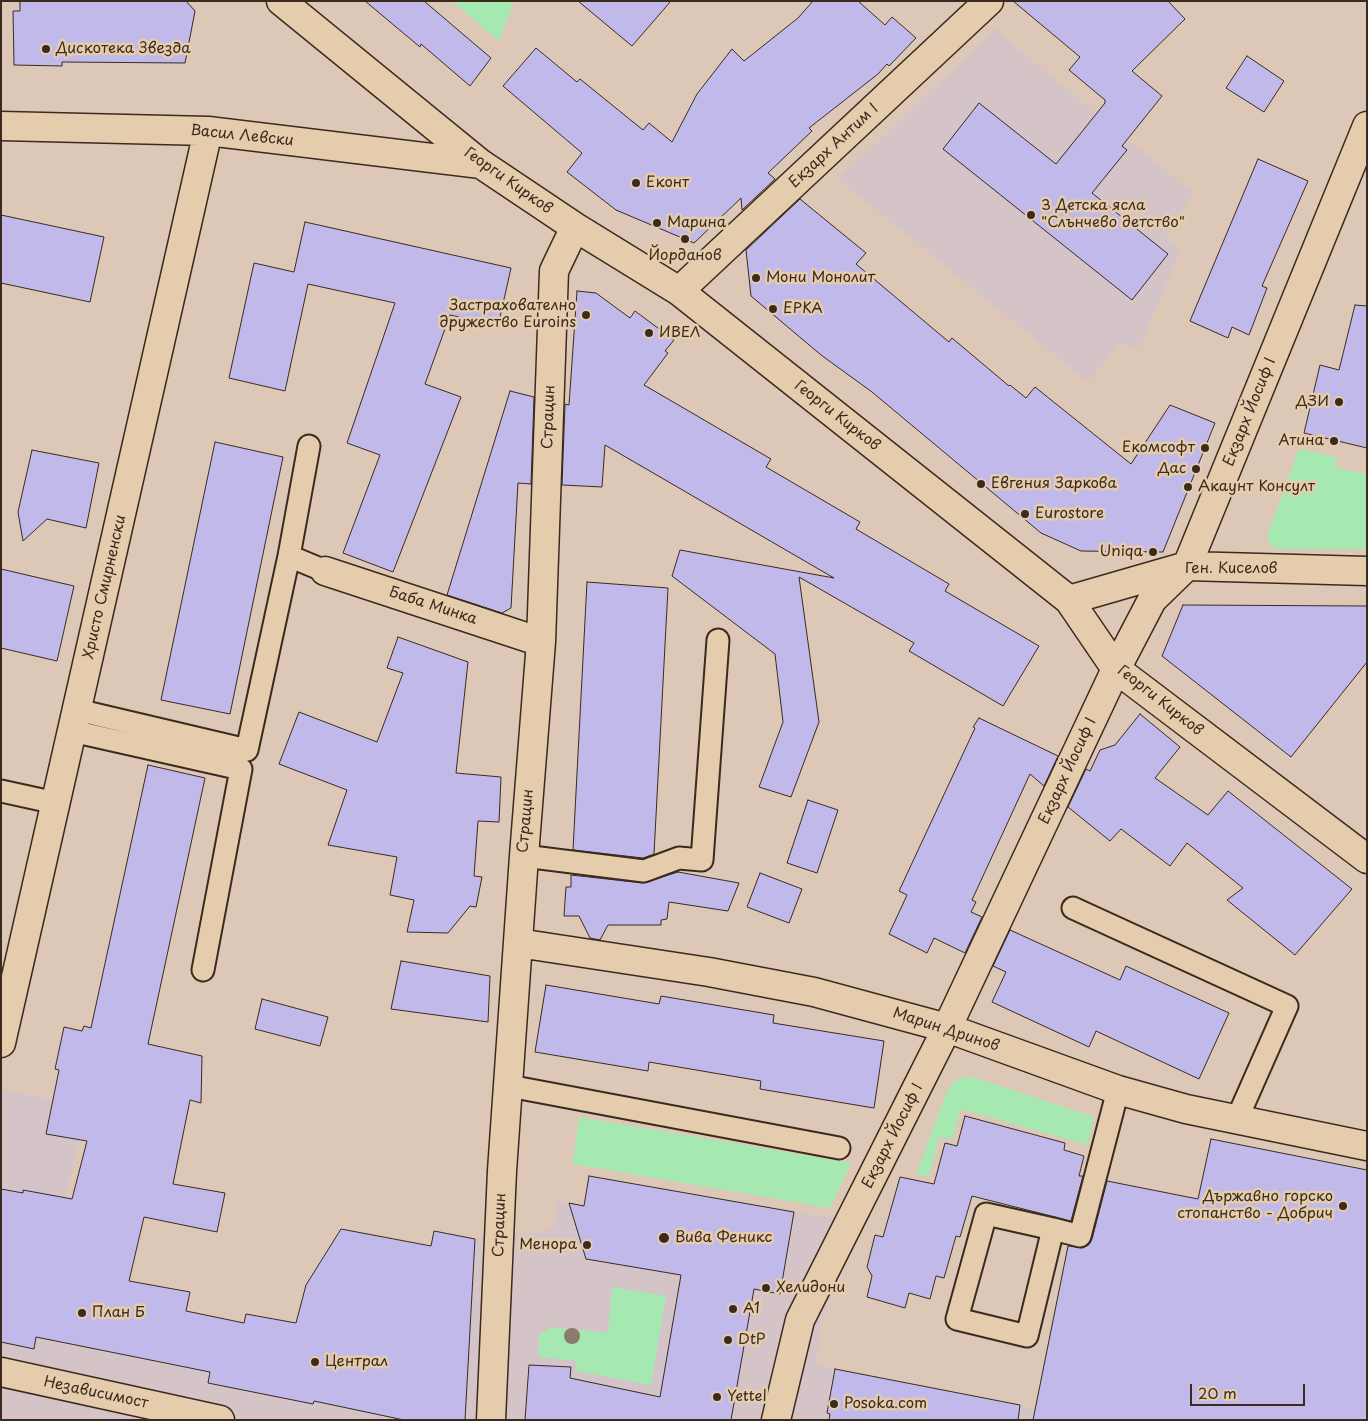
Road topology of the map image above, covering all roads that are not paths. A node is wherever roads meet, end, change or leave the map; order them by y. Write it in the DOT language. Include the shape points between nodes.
graph roads {
  1 [pos="989,1"];
  2 [pos="288,3"];
  3 [pos="1,126"];
  4 [pos="1367,126"];
  5 [pos="208,131"];
  6 [pos="481,164"];
  7 [pos="575,227"];
  8 [pos="679,291"];
  9 [pos="309,446"];
  10 [pos="289,556"];
  11 [pos="1187,566"];
  12 [pos="325,570"];
  13 [pos="1367,571"];
  14 [pos="1069,600"];
  15 [pos="718,640"];
  16 [pos="541,642"];
  17 [pos="1116,669"];
  18 [pos="74,721"];
  19 [pos="1,791"];
  20 [pos="56,804"];
  21 [pos="524,856"];
  22 [pos="1367,858"];
  23 [pos="1074,908"];
  24 [pos="518,943"];
  25 [pos="203,970"];
  26 [pos="947,1028"];
  27 [pos="1,1043"];
  28 [pos="509,1086"];
  29 [pos="1118,1090"];
  30 [pos="1237,1119"];
  31 [pos="1367,1146"];
  32 [pos="839,1148"];
  33 [pos="1053,1229"];
  34 [pos="1,1372"];
  35 [pos="220,1420"];
  36 [pos="491,1420"];
  37 [pos="776,1420"];
  1 -- 8 [label="street, Екзарх Антим I"];
  2 -- 6 [label="street, Георги Кирков"];
  3 -- 5 [label="street, Васил Левски"];
  4 -- 11 [label="street, Екзарх Йосиф I"];
  5 -- 6 [label="street, Васил Левски"];
  5 -- 18 [label="street, Христо Смирненски"];
  6 -- 7 [label="street, Георги Кирков"];
  7 -- 8 [label="street, Георги Кирков"];
  7 -- 16 [label="street, Страцин" via="554,271"];
  8 -- 14 [label="street, Георги Кирков"];
  9 -- 10 [label="lane"];
  10 -- 12 [label="lane"];
  10 -- 18 [label="lane" via="247,750"];
  11 -- 13 [label="street, Ген. Киселов"];
  11 -- 14 [label="street, Ген. Киселов"];
  11 -- 17 [label="street, Екзарх Йосиф I" via="1152,600"];
  12 -- 16 [label="street, Баба Минка"];
  14 -- 17 [label="street, Георги Кирков"];
  15 -- 21 [label="lane" via="702,860 679,858 644,871"];
  16 -- 21 [label="street, Страцин"];
  17 -- 22 [label="street, Георги Кирков"];
  17 -- 26 [label="street, Екзарх Йосиф I"];
  18 -- 20 [label="street, Христо Смирненски"];
  18 -- 25 [label="lane" via="241,769"];
  19 -- 20 [label="lane"];
  20 -- 27 [label="street, Христо Смирненски"];
  21 -- 24 [label="street, Страцин"];
  23 -- 30 [label="lane" via="1287,1006"];
  24 -- 26 [label="street, Марин Дринов" via="709,972 814,992"];
  24 -- 28 [label="street, Страцин"];
  26 -- 29 [label="street, Марин Дринов"];
  26 -- 37 [label="street, Екзарх Йосиф I" via="800,1320"];
  28 -- 32 [label="lane"];
  28 -- 36 [label="street, Страцин"];
  29 -- 30 [label="street, Марин Дринов"];
  29 -- 33 [label="lane" via="1080,1236"];
  30 -- 31 [label="street, Марин Дринов"];
  33 -- 33 [label="lane" via="1028,1336 957,1319 986,1214"];
  34 -- 35 [label="street, Независимост"];
}
